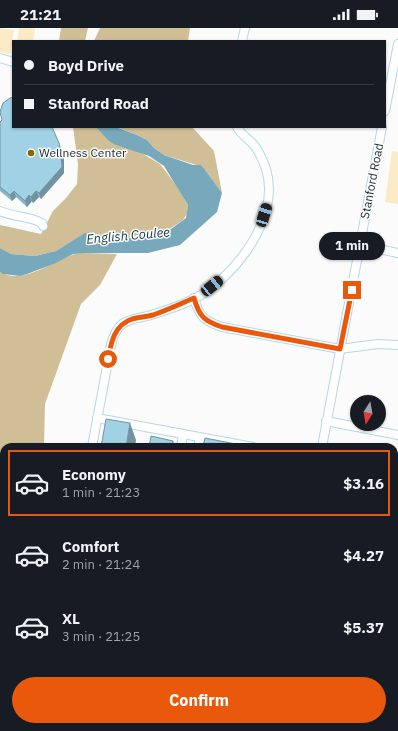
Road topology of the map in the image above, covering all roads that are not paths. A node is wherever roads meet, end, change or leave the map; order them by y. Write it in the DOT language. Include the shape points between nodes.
graph roads {
  1 [pos="245,28"];
  2 [pos="242,40"];
  3 [pos="398,44"];
  4 [pos="0,58"];
  5 [pos="12,62"];
  6 [pos="386,106"];
  7 [pos="238,128"];
  8 [pos="382,128"];
  9 [pos="0,211"];
  10 [pos="43,226"];
  11 [pos="360,245"];
  12 [pos="398,253"];
  13 [pos="194,298"];
  14 [pos="398,345"];
  15 [pos="340,349"];
  16 [pos="97,418"];
  17 [pos="326,422"];
  18 [pos="183,434"];
  19 [pos="398,435"];
  20 [pos="200,437"];
  21 [pos="93,443"];
  22 [pos="182,443"];
  23 [pos="199,443"];
  24 [pos="232,443"];
  25 [pos="323,443"];
  1 -- 2 [label="street"];
  3 -- 6 [label="street"];
  4 -- 5 [label="street"];
  7 -- 13 [label="street" via="254,145 266,169 269,185 267,204 260,226 232,270"];
  8 -- 11 [label="street, Stanford Road"];
  9 -- 10 [label="street" via="42,222"];
  11 -- 12 [label="street"];
  11 -- 15 [label="street, Stanford Road"];
  13 -- 15 [label="street" via="202,317 212,324"];
  13 -- 16 [label="street" via="153,315 132,319 122,324 115,332 110,345"];
  14 -- 15 [label="street" via="378,344"];
  15 -- 17 [label="street, Stanford Road"];
  16 -- 18 [label="street"];
  16 -- 21 [label="street"];
  17 -- 19 [label="street"];
  17 -- 25 [label="street, Stanford Road"];
  18 -- 20 [label="street"];
  18 -- 22 [label="street"];
  20 -- 23 [label="street"];
  20 -- 24 [label="street"];
}
